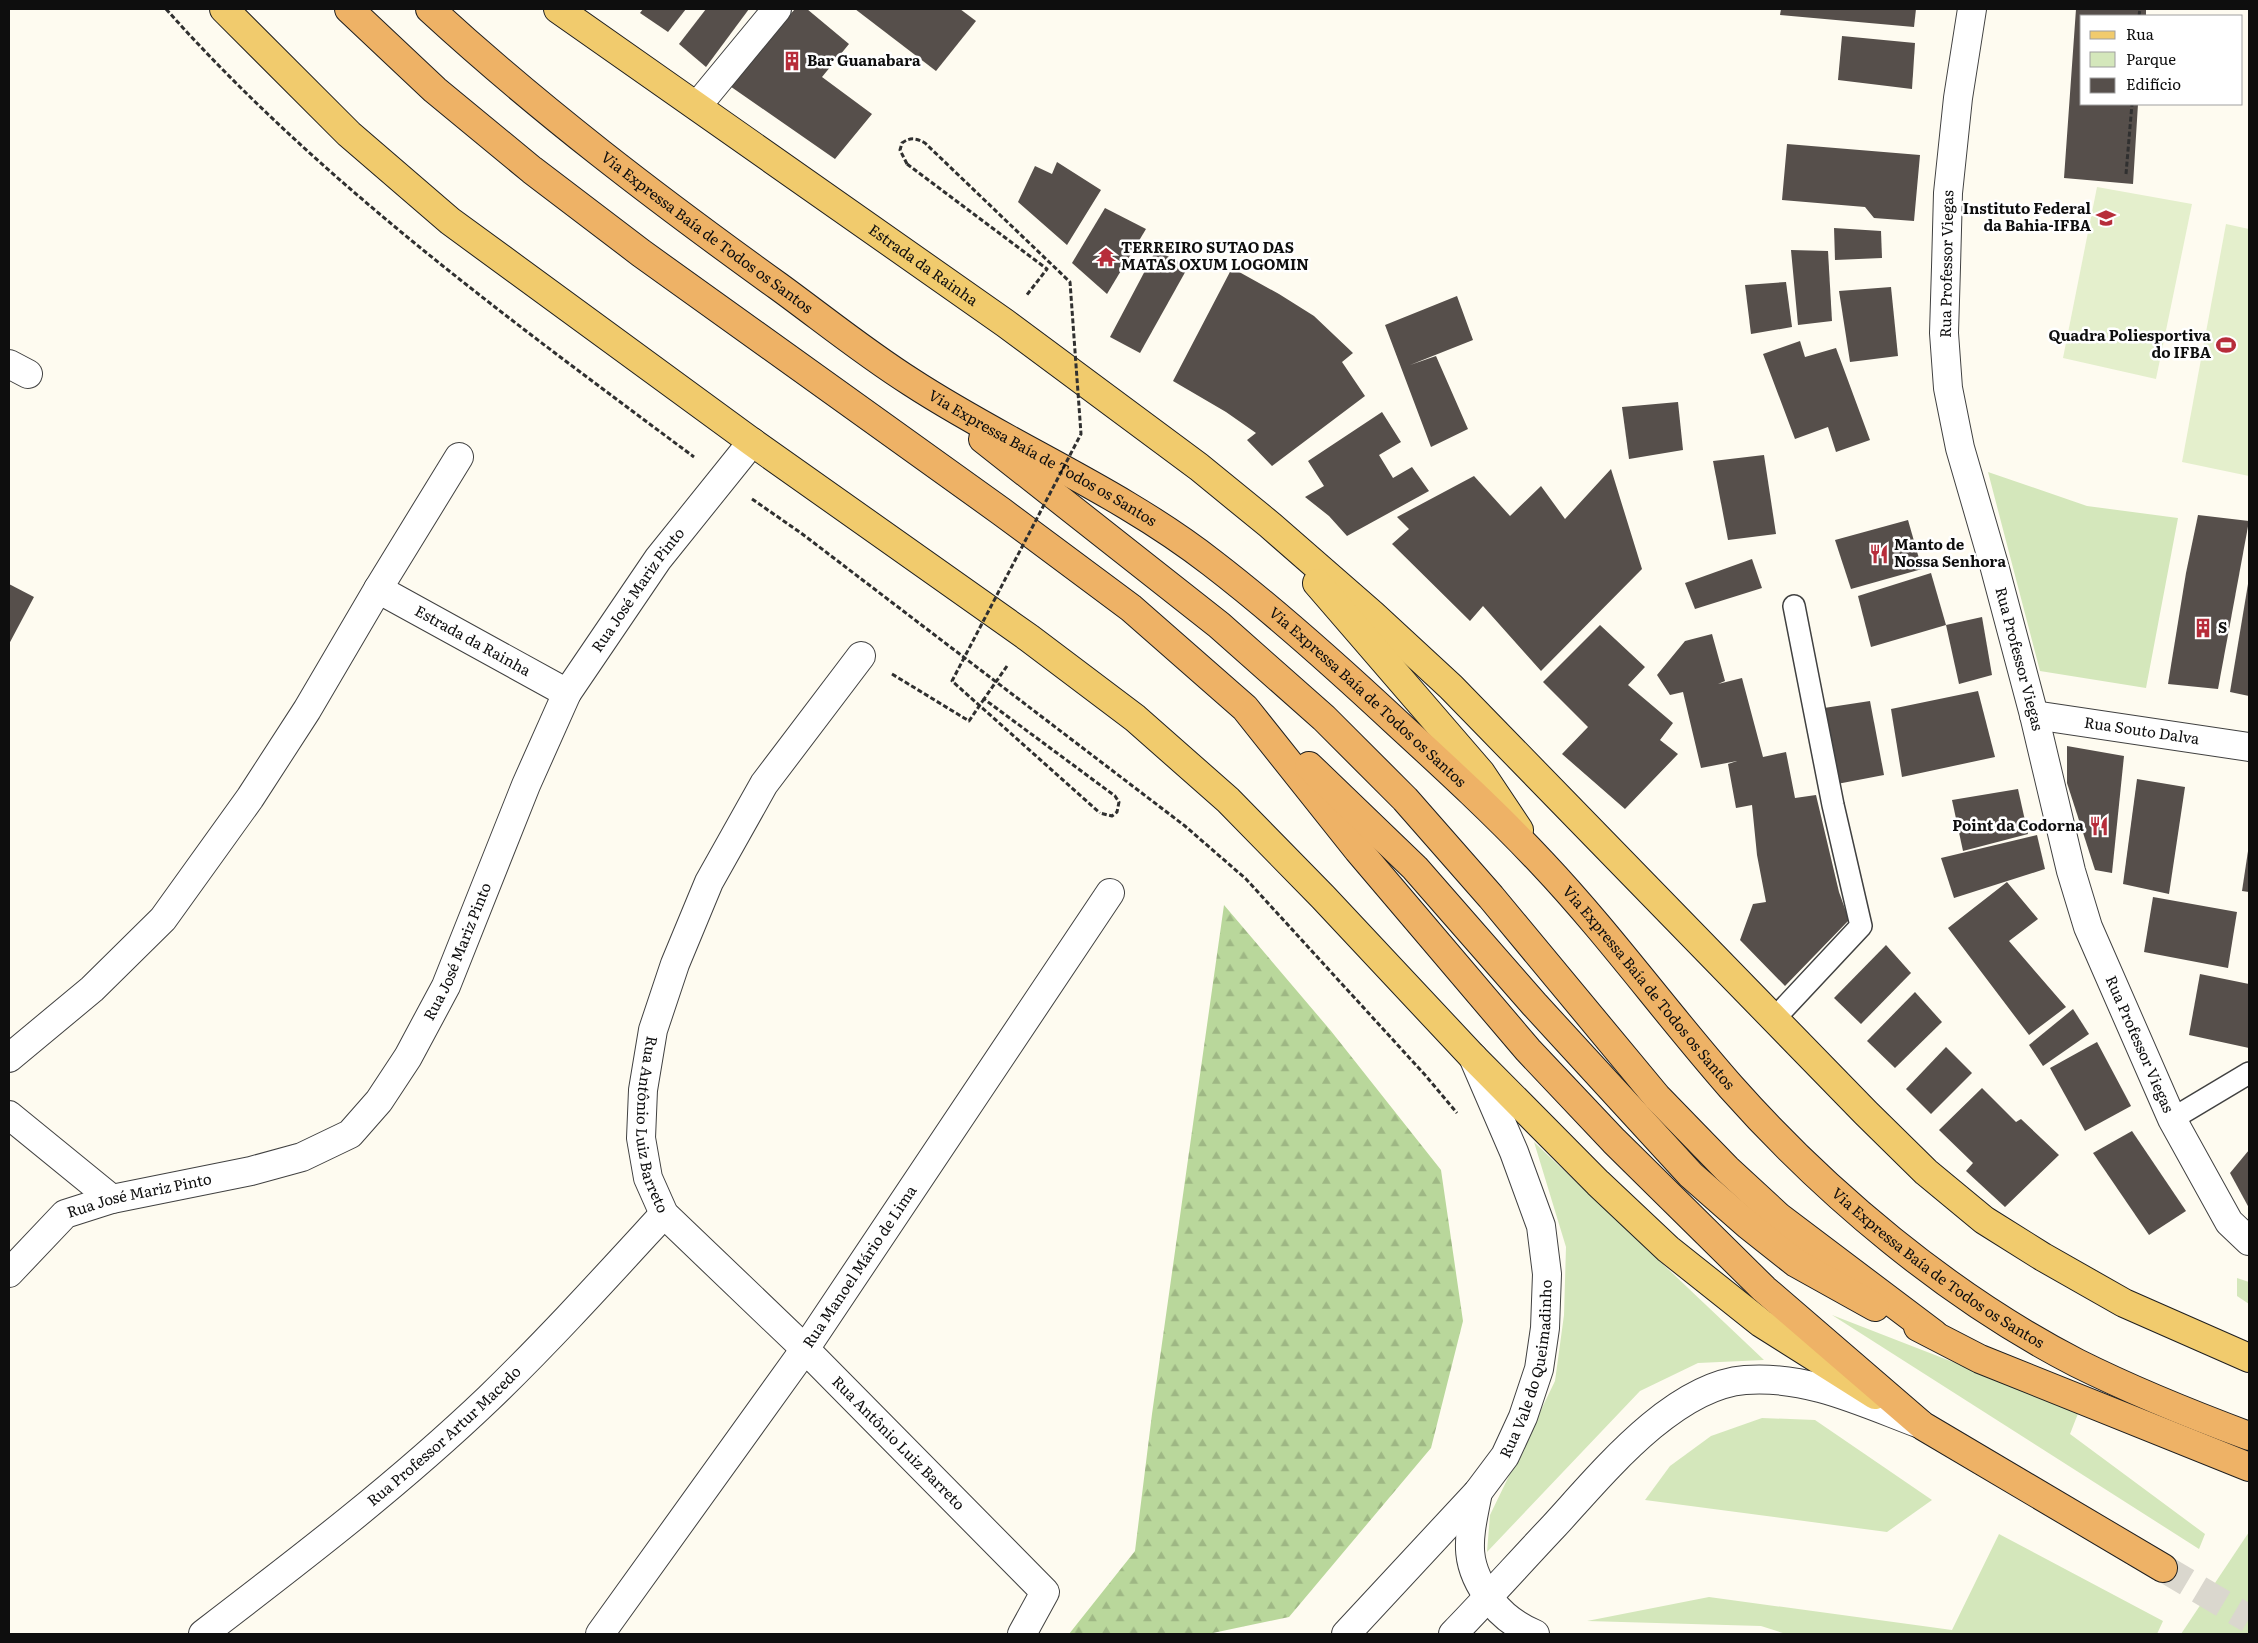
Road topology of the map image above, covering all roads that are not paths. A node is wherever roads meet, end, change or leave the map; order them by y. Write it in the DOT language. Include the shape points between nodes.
graph roads {
  1 [pos="224,9"];
  2 [pos="349,9"];
  3 [pos="430,9"];
  4 [pos="558,9"];
  5 [pos="574,9"];
  6 [pos="778,9"];
  7 [pos="1972,9"];
  8 [pos="616,48"];
  9 [pos="696,106"];
  10 [pos="912,383"];
  11 [pos="752,442"];
  12 [pos="459,457"];
  13 [pos="1270,525"];
  14 [pos="378,589"];
  15 [pos="1794,606"];
  16 [pos="862,656"];
  17 [pos="567,693"];
  18 [pos="1245,708"];
  19 [pos="2034,715"];
  20 [pos="2249,747"];
  21 [pos="1543,864"];
  22 [pos="1110,893"];
  23 [pos="1774,1019"];
  24 [pos="1472,1056"];
  25 [pos="9,1058"];
  26 [pos="2249,1073"];
  27 [pos="9,1115"];
  28 [pos="2172,1119"];
  29 [pos="112,1199"];
  30 [pos="664,1214"];
  31 [pos="2249,1241"];
  32 [pos="9,1274"];
  33 [pos="1934,1334"];
  34 [pos="805,1349"];
  35 [pos="2249,1358"];
  36 [pos="1923,1426"];
  37 [pos="2249,1436"];
  38 [pos="2249,1467"];
  39 [pos="1478,1492"];
  40 [pos="2163,1568"];
  41 [pos="1488,1597"];
  42 [pos="203,1634"];
  43 [pos="600,1634"];
  44 [pos="1022,1634"];
  45 [pos="1346,1634"];
  46 [pos="1453,1634"];
  47 [pos="1535,1634"];
  1 -- 11 [label="main road" via="349,134 450,221"];
  2 -- 18 [label="highway" via="435,90 532,170 641,253 1123,602"];
  3 -- 10 [label="highway, Via Expressa Baía de Todos os Santos" via="563,125 670,208"];
  4 -- 8 [label="main road"];
  5 -- 8 [label="street, Estrada da Rainha"];
  6 -- 9 [label="street"];
  7 -- 19 [label="street, Rua Professor Viegas" via="1948,193 1944,333 1948,388 1960,448"];
  8 -- 9 [label="main road, Estrada da Rainha"];
  9 -- 13 [label="main road, Estrada da Rainha" via="1005,323"];
  10 -- 21 [label="highway, Via Expressa Baía de Todos os Santos" via="1098,489 1208,559 1370,698"];
  10 -- 33 [label="highway" via="1219,625 1324,718 1405,799 1657,1097 1727,1169 1779,1216"];
  11 -- 17 [label="street, Rua José Mariz Pinto" via="658,559"];
  11 -- 24 [label="main road" via="1029,638 1135,718 1228,800 1324,897"];
  12 -- 14 [label="street"];
  13 -- 21 [label="main road" via="1480,773"];
  13 -- 23 [label="main road" via="1451,686"];
  14 -- 17 [label="street, Estrada da Rainha"];
  14 -- 25 [label="street" via="307,710 250,798 163,919 92,989"];
  15 -- 23 [label="lane" via="1833,805 1861,926"];
  16 -- 30 [label="street, Rua Antônio Luiz Barreto" via="764,784 709,882 675,964 653,1030 643,1090 641,1128 648,1178"];
  17 -- 29 [label="street, Rua José Mariz Pinto" via="526,785 446,986 408,1057 379,1101 350,1134 302,1157 251,1171"];
  18 -- 33 [label="highway" via="1415,868 1540,1011 1698,1181 1796,1263 1864,1302"];
  18 -- 36 [label="highway" via="1358,850 1528,1050 1764,1289"];
  19 -- 20 [label="street, Rua Souto Dalva"];
  19 -- 28 [label="street, Rua Professor Viegas" via="2071,871 2088,927"];
  21 -- 37 [label="highway, Via Expressa Baía de Todos os Santos" via="1729,1085 1802,1163 1886,1235 1964,1296 2071,1360 2156,1401"];
  22 -- 34 [label="street, Rua Manoel Mário de Lima"];
  23 -- 35 [label="main road" via="1926,1172 1984,1220 2124,1303"];
  24 -- 36 [label="main road" via="1668,1249 1761,1323"];
  24 -- 39 [label="street, Rua Vale do Queimadinho" via="1514,1152 1541,1226 1547,1274 1545,1328 1539,1369 1523,1417 1505,1456"];
  26 -- 28 [label="lane"];
  27 -- 29 [label="street"];
  28 -- 31 [label="street, Rua Professor Viegas" via="2229,1222"];
  29 -- 32 [label="street, Rua José Mariz Pinto" via="65,1214"];
  30 -- 34 [label="street, Rua Antônio Luiz Barreto"];
  30 -- 42 [label="street, Rua Professor Artur Macedo" via="562,1325 488,1398 355,1518"];
  33 -- 38 [label="highway" via="1980,1359"];
  34 -- 43 [label="street, Rua Manoel Mário de Lima"];
  34 -- 44 [label="street, Rua Antônio Luiz Barreto" via="1045,1592"];
  36 -- 40 [label="highway"];
  36 -- 41 [label="street" via="1823,1388 1782,1380 1744,1380 1711,1388 1647,1429 1614,1460"];
  39 -- 41 [label="street" via="1470,1533 1470,1556 1476,1579"];
  39 -- 45 [label="street, Rua Vale do Queimadinho"];
  41 -- 46 [label="street"];
  41 -- 47 [label="street" via="1503,1615"];
}
